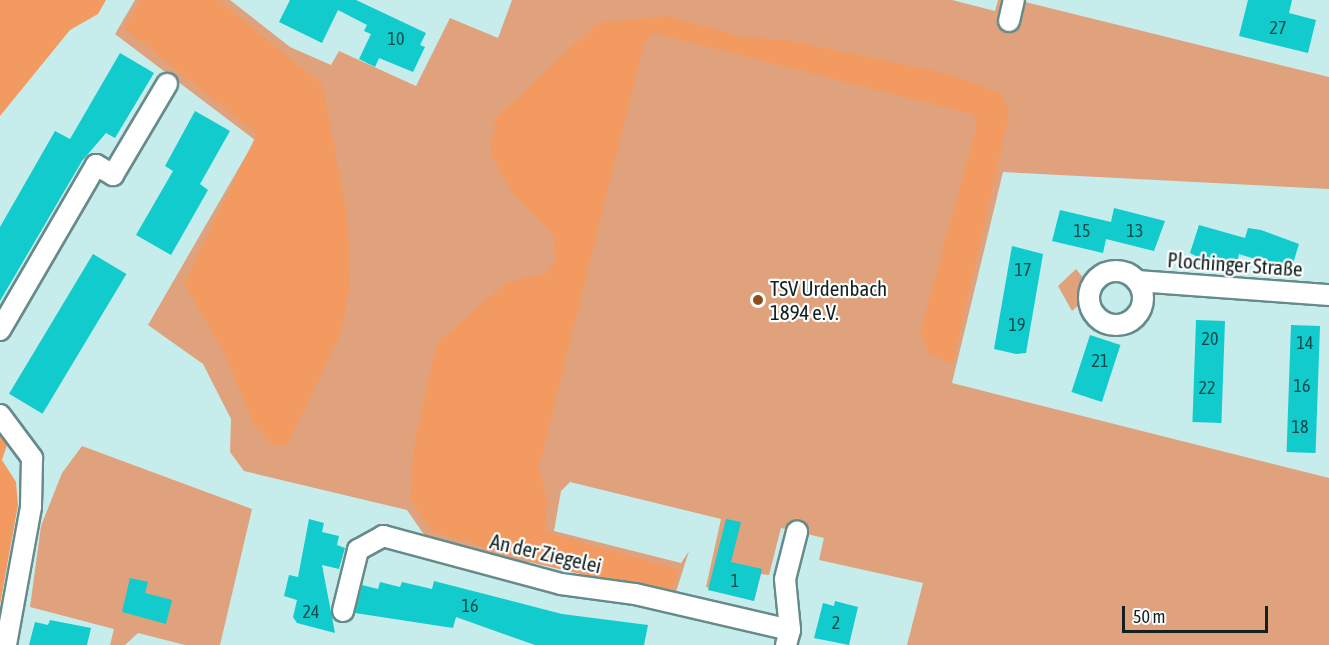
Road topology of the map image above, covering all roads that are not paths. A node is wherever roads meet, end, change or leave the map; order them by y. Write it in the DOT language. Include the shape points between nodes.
graph roads {
  1 [pos="1014,0"];
  2 [pos="1009,21"];
  3 [pos="166,84"];
  4 [pos="1137,281"];
  5 [pos="1329,295"];
  6 [pos="0,330"];
  7 [pos="0,415"];
  8 [pos="797,532"];
  9 [pos="342,611"];
  10 [pos="788,638"];
  11 [pos="6,645"];
  1 -- 2 [label="street"];
  3 -- 6 [label="street" via="113,176 96,165"];
  4 -- 5 [label="street, Plochinger Straße"];
  7 -- 11 [label="street" via="32,458 31,507"];
  8 -- 10 [label="street" via="785,579"];
  9 -- 10 [label="street, An der Ziegelei" via="358,550 383,536 561,584 635,594"];
}
